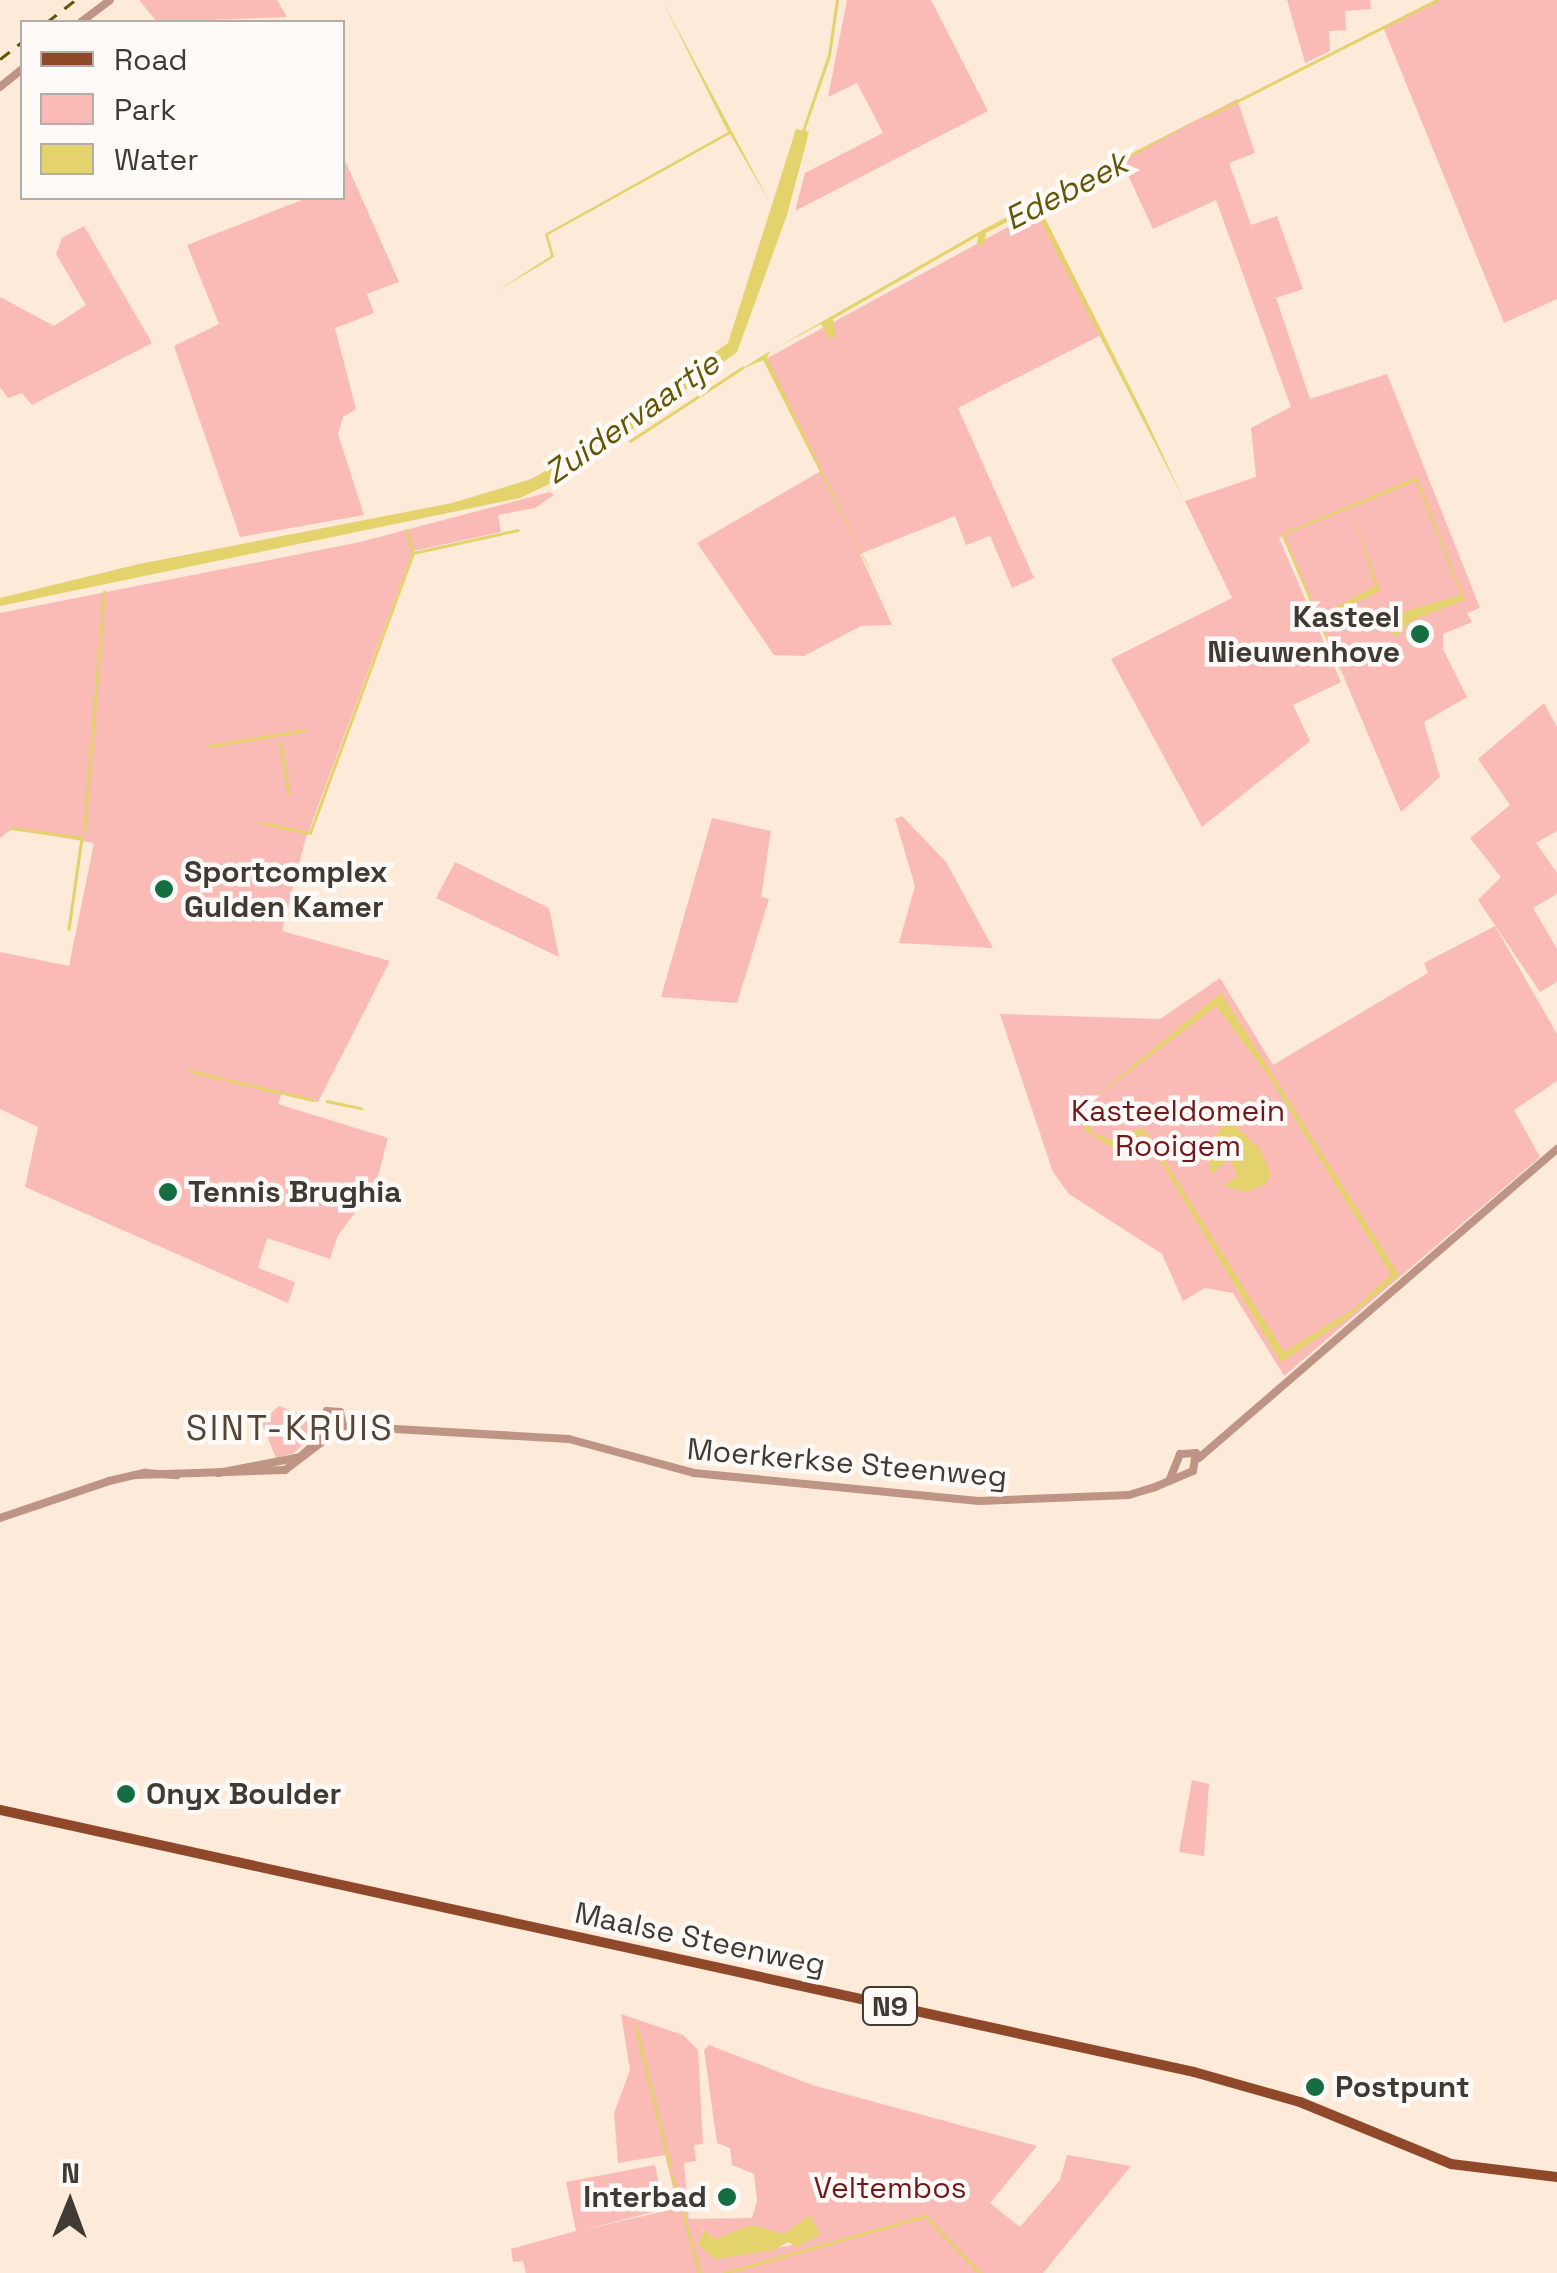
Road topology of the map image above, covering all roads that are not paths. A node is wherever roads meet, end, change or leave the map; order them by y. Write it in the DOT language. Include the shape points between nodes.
graph roads {
  1 [pos="110,0"];
  2 [pos="85,20"];
  3 [pos="20,72"];
  4 [pos="0,88"];
  5 [pos="1557,1149"];
  6 [pos="343,1426"];
  7 [pos="327,1430"];
  8 [pos="1198,1456"];
  9 [pos="1183,1470"];
  10 [pos="0,1518"];
  11 [pos="0,1810"];
  12 [pos="1557,2177"];
  1 -- 2 [label="street"];
  3 -- 4 [label="street"];
  5 -- 8 [label="street, Moerkerkse Steenweg"];
  6 -- 7 [label="street"];
  6 -- 7 [label="street, Moerkerkse Steenweg" via="342,1415 332,1410 323,1416"];
  6 -- 9 [label="street, Moerkerkse Steenweg" via="569,1439 694,1473 979,1501 1090,1501 1169,1481"];
  7 -- 10 [label="street" via="296,1466 135,1475"];
  8 -- 9 [label="street, Moerkerkse Steenweg" via="1198,1467"];
  8 -- 9 [label="street, Moerkerkse Steenweg" via="1183,1452"];
  11 -- 12 [label="main road, Maalse Steenweg / N9" via="1194,2072 1287,2098 1450,2164"];
}
